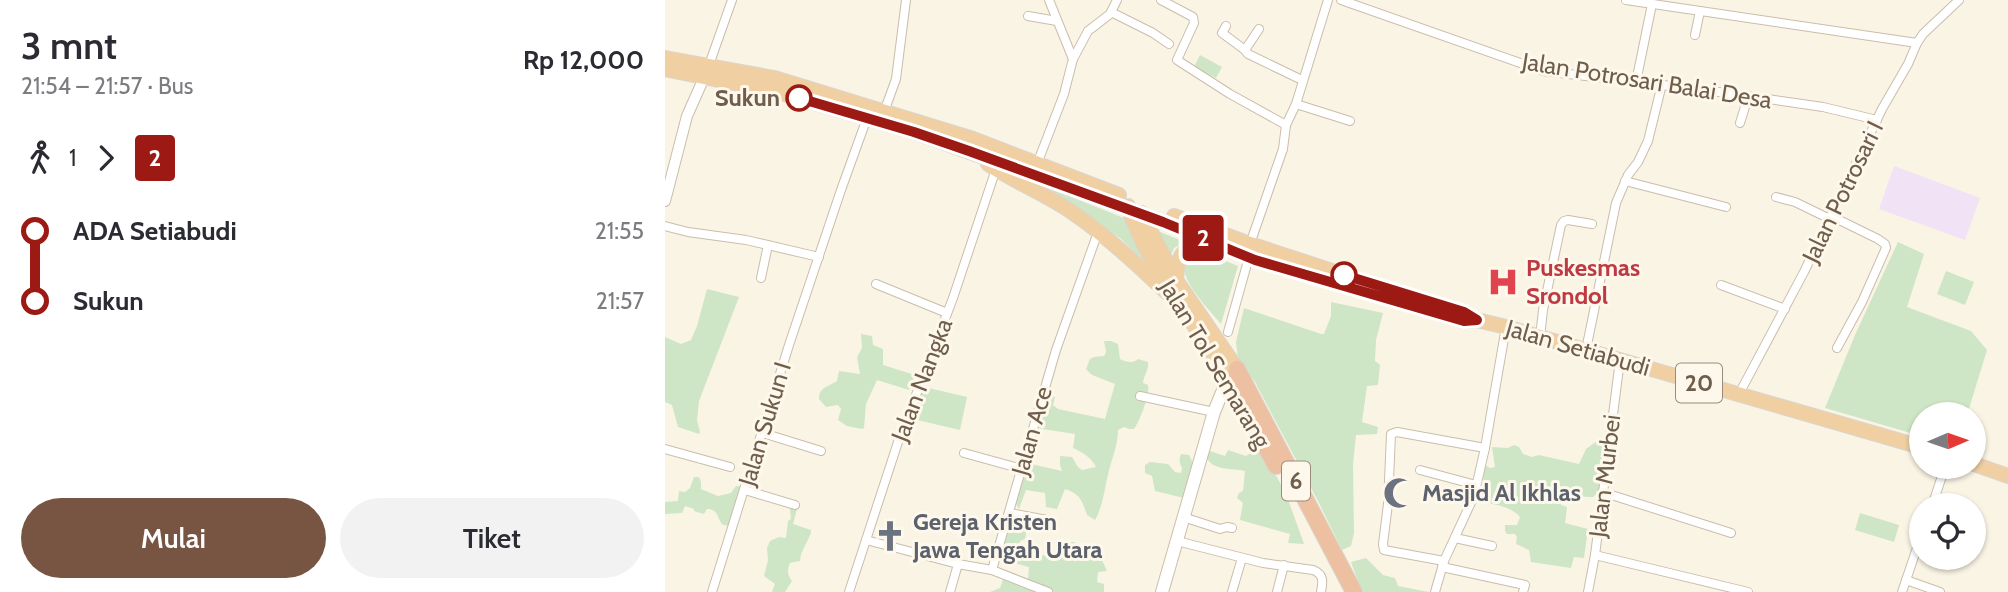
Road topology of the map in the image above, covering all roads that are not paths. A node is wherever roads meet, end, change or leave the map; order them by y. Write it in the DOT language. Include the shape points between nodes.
graph roads {
  1 [pos="732,0"];
  2 [pos="906,0"];
  3 [pos="1049,0"];
  4 [pos="1117,0"];
  5 [pos="1161,0"];
  6 [pos="1328,0"];
  7 [pos="1341,0"];
  8 [pos="1626,0"];
  9 [pos="1959,0"];
  10 [pos="1652,4"];
  11 [pos="1700,11"];
  12 [pos="1111,12"];
  13 [pos="1028,16"];
  14 [pos="1057,21"];
  15 [pos="1224,29"];
  16 [pos="1259,29"];
  17 [pos="1695,35"];
  18 [pos="1917,43"];
  19 [pos="1169,44"];
  20 [pos="1245,50"];
  21 [pos="665,58"];
  22 [pos="1073,59"];
  23 [pos="665,69"];
  24 [pos="707,71"];
  25 [pos="1302,80"];
  26 [pos="1636,82"];
  27 [pos="1662,84"];
  28 [pos="1748,97"];
  29 [pos="1296,104"];
  30 [pos="884,112"];
  31 [pos="867,118"];
  32 [pos="1877,120"];
  33 [pos="1350,121"];
  34 [pos="1740,123"];
  35 [pos="1286,125"];
  36 [pos="969,151"];
  37 [pos="1037,164"];
  38 [pos="996,169"];
  39 [pos="1625,181"];
  40 [pos="1776,197"];
  41 [pos="665,201"];
  42 [pos="1132,205"];
  43 [pos="1726,207"];
  44 [pos="1830,218"];
  45 [pos="1592,224"];
  46 [pos="665,226"];
  47 [pos="1098,232"];
  48 [pos="1212,241"];
  49 [pos="768,245"];
  50 [pos="1249,251"];
  51 [pos="819,257"];
  52 [pos="761,278"];
  53 [pos="1176,280"];
  54 [pos="876,284"];
  55 [pos="1721,285"];
  56 [pos="1178,303"];
  57 [pos="1784,309"];
  58 [pos="947,313"];
  59 [pos="1506,327"];
  60 [pos="1228,332"];
  61 [pos="1540,337"];
  62 [pos="1837,348"];
  63 [pos="1586,350"];
  64 [pos="1620,360"];
  65 [pos="1233,374"];
  66 [pos="1739,394"];
  67 [pos="1140,396"];
  68 [pos="1214,412"];
  69 [pos="762,433"];
  70 [pos="1909,444"];
  71 [pos="1485,448"];
  72 [pos="665,449"];
  73 [pos="821,451"];
  74 [pos="964,453"];
  75 [pos="730,467"];
  76 [pos="1021,468"];
  77 [pos="1986,468"];
  78 [pos="1420,470"];
  79 [pos="2008,476"];
  80 [pos="1476,485"];
  81 [pos="745,490"];
  82 [pos="1602,492"];
  83 [pos="795,505"];
  84 [pos="1010,513"];
  85 [pos="1183,517"];
  86 [pos="1052,521"];
  87 [pos="1232,528"];
  88 [pos="1731,533"];
  89 [pos="1455,538"];
  90 [pos="866,540"];
  91 [pos="1177,541"];
  92 [pos="1492,545"];
  93 [pos="1595,555"];
  94 [pos="1243,558"];
  95 [pos="958,564"];
  96 [pos="1443,564"];
  97 [pos="1284,565"];
  98 [pos="992,570"];
  99 [pos="1909,570"];
  100 [pos="1906,580"];
  101 [pos="1726,589"];
  102 [pos="712,592"];
  103 [pos="849,592"];
  104 [pos="950,592"];
  105 [pos="1048,592"];
  106 [pos="1162,592"];
  107 [pos="1232,592"];
  108 [pos="1277,592"];
  109 [pos="1321,592"];
  110 [pos="1342,592"];
  111 [pos="1354,592"];
  112 [pos="1435,592"];
  113 [pos="1524,592"];
  114 [pos="1588,592"];
  115 [pos="1748,592"];
  116 [pos="1902,592"];
  117 [pos="1940,592"];
  1 -- 24 [label="street"];
  2 -- 30 [label="street" via="896,79"];
  3 -- 14 [label="street"];
  4 -- 12 [label="street"];
  5 -- 35 [label="street" via="1193,17 1177,60"];
  6 -- 25 [label="street"];
  7 -- 26 [label="street, Jalan Potrosari Balai Desa" via="1543,71"];
  8 -- 10 [label="street"];
  9 -- 18 [label="street, Jalan Potrosari I"];
  10 -- 11 [label="street"];
  10 -- 26 [label="street"];
  11 -- 17 [label="street"];
  11 -- 18 [label="street"];
  12 -- 19 [label="street"];
  12 -- 22 [label="street" via="1088,31"];
  13 -- 14 [label="street"];
  14 -- 22 [label="street"];
  15 -- 20 [label="street"];
  16 -- 20 [label="street"];
  18 -- 32 [label="street, Jalan Potrosari I"];
  20 -- 25 [label="street"];
  21 -- 24 [label="highway, 20"];
  22 -- 37 [label="street"];
  23 -- 24 [label="highway, 20"];
  24 -- 30 [label="highway, Jalan Setiabudi / 20" via="774,78"];
  24 -- 31 [label="highway, Jalan Setiabudi / 20"];
  24 -- 41 [label="street" via="687,117"];
  25 -- 29 [label="street"];
  26 -- 27 [label="street, Jalan Potrosari Balai Desa"];
  27 -- 28 [label="street, Jalan Potrosari Balai Desa"];
  27 -- 39 [label="street" via="1649,141"];
  28 -- 32 [label="street, Jalan Potrosari Balai Desa"];
  28 -- 34 [label="street"];
  29 -- 33 [label="street"];
  29 -- 35 [label="street"];
  30 -- 37 [label="highway, Jalan Setiabudi / 20"];
  31 -- 36 [label="highway, Jalan Setiabudi / 20"];
  31 -- 51 [label="street, Jalan Sukun I"];
  32 -- 44 [label="street, Jalan Potrosari I"];
  35 -- 50 [label="street" via="1283,149"];
  36 -- 38 [label="highway"];
  36 -- 42 [label="highway, Jalan Setiabudi / 20"];
  37 -- 42 [label="highway, Jalan Setiabudi / 20"];
  38 -- 47 [label="highway" via="1074,213"];
  38 -- 58 [label="street, Jalan Nangka"];
  39 -- 43 [label="street"];
  39 -- 63 [label="street" via="1616,203"];
  40 -- 44 [label="street"];
  42 -- 48 [label="highway, Jalan Setiabudi / 20"];
  42 -- 50 [label="highway, Jalan Setiabudi / 20"];
  42 -- 53 [label="highway, Jalan Tol Semarang / 6"];
  42 -- 56 [label="highway, Jalan Tol Semarang" via="1139,234"];
  44 -- 57 [label="street, Jalan Potrosari I"];
  44 -- 62 [label="street" via="1883,242 1886,248"];
  45 -- 61 [label="street" via="1564,220 1561,225"];
  46 -- 49 [label="street"];
  47 -- 56 [label="highway"];
  47 -- 76 [label="street, Jalan Ace"];
  48 -- 50 [label="highway, Jalan Setiabudi / 20"];
  48 -- 53 [label="highway" via="1182,253"];
  49 -- 51 [label="street"];
  49 -- 52 [label="street"];
  50 -- 59 [label="highway, Jalan Setiabudi / 20"];
  50 -- 60 [label="street"];
  51 -- 69 [label="street, Jalan Sukun I"];
  53 -- 65 [label="highway, Jalan Tol Semarang / 6"];
  54 -- 58 [label="street"];
  55 -- 57 [label="street"];
  56 -- 65 [label="highway, Jalan Tol Semarang / 6"];
  57 -- 66 [label="street, Jalan Potrosari I"];
  58 -- 90 [label="street, Jalan Nangka"];
  59 -- 61 [label="highway, Jalan Setiabudi / 20"];
  59 -- 71 [label="street"];
  61 -- 63 [label="highway, Jalan Setiabudi / 20"];
  63 -- 64 [label="highway, Jalan Setiabudi / 20"];
  64 -- 66 [label="highway, Jalan Setiabudi / 20"];
  64 -- 82 [label="street, Jalan Murbei"];
  65 -- 68 [label="main road"];
  65 -- 110 [label="highway, Jalan Tol Semarang / 6"];
  65 -- 111 [label="highway, Jalan Tol Semarang / 6"];
  66 -- 70 [label="highway, Jalan Setiabudi / 20"];
  67 -- 68 [label="street"];
  68 -- 85 [label="main road"];
  69 -- 73 [label="street"];
  69 -- 81 [label="street, Jalan Sukun I"];
  71 -- 80 [label="street"];
  71 -- 96 [label="street" via="1391,434 1383,547"];
  72 -- 75 [label="street"];
  74 -- 76 [label="street"];
  76 -- 84 [label="street, Jalan Ace"];
  77 -- 79 [label="highway"];
  78 -- 80 [label="street"];
  80 -- 89 [label="street"];
  81 -- 83 [label="street"];
  81 -- 102 [label="street, Jalan Sukun I"];
  82 -- 88 [label="street"];
  82 -- 93 [label="street, Jalan Murbei"];
  84 -- 86 [label="street"];
  84 -- 98 [label="street, Jalan Ace"];
  85 -- 87 [label="street" via="1220,529"];
  85 -- 91 [label="main road"];
  89 -- 92 [label="street"];
  89 -- 96 [label="street"];
  90 -- 95 [label="street"];
  90 -- 103 [label="street, Jalan Nangka"];
  91 -- 94 [label="street"];
  91 -- 106 [label="main road"];
  93 -- 101 [label="street"];
  93 -- 114 [label="street, Jalan Murbei"];
  94 -- 97 [label="street"];
  94 -- 107 [label="street"];
  95 -- 98 [label="street"];
  95 -- 104 [label="street"];
  96 -- 112 [label="street"];
  96 -- 113 [label="street" via="1525,585"];
  97 -- 108 [label="street"];
  97 -- 109 [label="street" via="1319,572"];
  98 -- 105 [label="street"];
  99 -- 100 [label="street"];
  100 -- 116 [label="street"];
  100 -- 117 [label="street"];
  101 -- 115 [label="street"];
}
